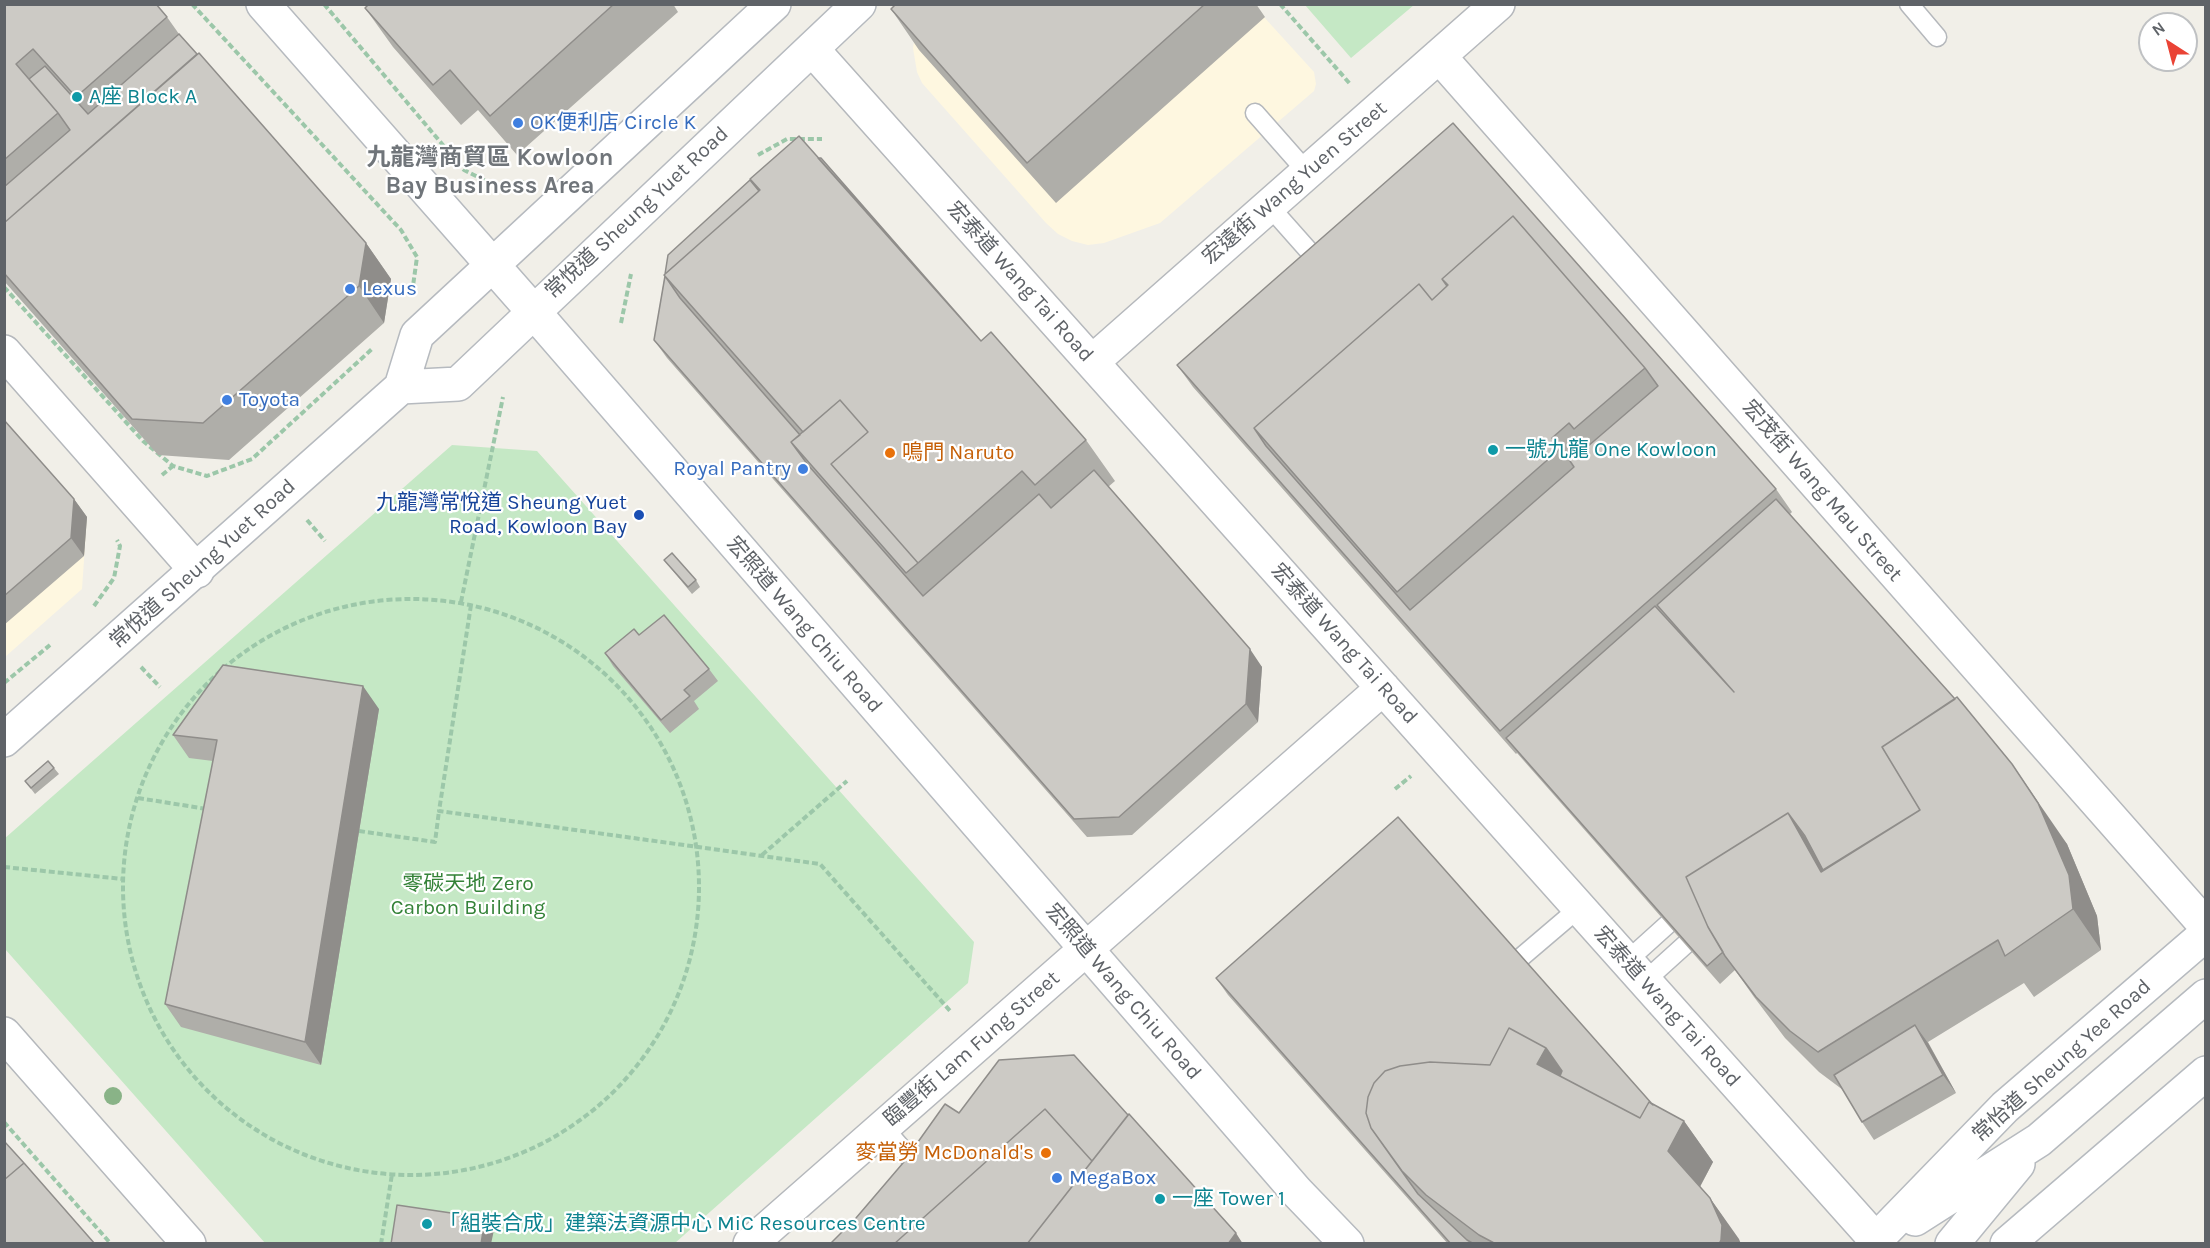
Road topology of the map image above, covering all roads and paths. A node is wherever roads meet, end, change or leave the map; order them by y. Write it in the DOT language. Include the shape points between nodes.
graph roads {
  1 [pos="192,4"];
  2 [pos="263,4"];
  3 [pos="324,4"];
  4 [pos="859,4"];
  5 [pos="1280,4"];
  6 [pos="1498,4"];
  7 [pos="1909,4"];
  8 [pos="773,5"];
  9 [pos="1937,37"];
  10 [pos="812,48"];
  11 [pos="1439,56"];
  12 [pos="1356,90"];
  13 [pos="1255,113"];
  14 [pos="822,139"];
  15 [pos="748,160"];
  16 [pos="1307,172"];
  17 [pos="530,181"];
  18 [pos="1269,206"];
  19 [pos="491,264"];
  20 [pos="634,267"];
  21 [pos="1342,277"];
  22 [pos="4,287"];
  23 [pos="412,288"];
  24 [pos="533,311"];
  25 [pos="621,323"];
  26 [pos="378,344"];
  27 [pos="4,352"];
  28 [pos="1092,362"];
  29 [pos="401,387"];
  30 [pos="503,397"];
  31 [pos="114,530"];
  32 [pos="197,571"];
  33 [pos="461,602"];
  34 [pos="471,605"];
  35 [pos="91,610"];
  36 [pos="56,639"];
  37 [pos="4,683"];
  38 [pos="1383,688"];
  39 [pos="4,740"];
  40 [pos="847,781"];
  41 [pos="137,798"];
  42 [pos="212,809"];
  43 [pos="440,811"];
  44 [pos="359,831"];
  45 [pos="696,847"];
  46 [pos="761,856"];
  47 [pos="4,867"];
  48 [pos="123,879"];
  49 [pos="1579,908"];
  50 [pos="1668,924"];
  51 [pos="2205,926"];
  52 [pos="2205,934"];
  53 [pos="1687,943"];
  54 [pos="1086,949"];
  55 [pos="1636,971"];
  56 [pos="1488,986"];
  57 [pos="2205,996"];
  58 [pos="951,1012"];
  59 [pos="4,1034"];
  60 [pos="2205,1073"];
  61 [pos="4,1122"];
  62 [pos="883,1127"];
  63 [pos="2039,1140"];
  64 [pos="392,1174"];
  65 [pos="927,1183"];
  66 [pos="1874,1242"];
  67 [pos="111,1244"];
  68 [pos="189,1244"];
  69 [pos="381,1244"];
  70 [pos="750,1244"];
  71 [pos="1347,1244"];
  72 [pos="1952,1244"];
  73 [pos="2007,1244"];
  1 -- 23 [label="path" via="401,230 417,257"];
  2 -- 19 [label="street, 宏照道 Wang Chiu Road"];
  3 -- 17 [label="path" via="464,170 496,186"];
  4 -- 10 [label="street, 常悅道 Sheung Yuet Road"];
  5 -- 12 [label="path"];
  6 -- 11 [label="street, 宏遠街 Wang Yuen Street"];
  7 -- 9 [label="lane"];
  8 -- 19 [label="street"];
  10 -- 24 [label="street, 常悅道 Sheung Yuet Road"];
  10 -- 28 [label="street, 宏泰道 Wang Tai Road"];
  11 -- 16 [label="street, 宏遠街 Wang Yuen Street"];
  11 -- 51 [label="street, 宏茂街 Wang Mau Street"];
  13 -- 16 [label="lane"];
  14 -- 15 [label="path" via="787,139"];
  16 -- 18 [label="street, 宏遠街 Wang Yuen Street"];
  18 -- 21 [label="lane" via="1326,271"];
  18 -- 28 [label="street, 宏遠街 Wang Yuen Street"];
  19 -- 24 [label="street, 宏照道 Wang Chiu Road"];
  19 -- 29 [label="street" via="417,334"];
  20 -- 25 [label="path"];
  22 -- 26 [label="path" via="143,441 173,466 207,476 252,459"];
  24 -- 29 [label="street, 常悅道 Sheung Yuet Road" via="458,384"];
  24 -- 54 [label="street, 宏照道 Wang Chiu Road"];
  27 -- 32 [label="street"];
  28 -- 38 [label="street, 宏泰道 Wang Tai Road"];
  29 -- 32 [label="street, 常悅道 Sheung Yuet Road"];
  30 -- 33 [label="path"];
  31 -- 35 [label="path" via="120,546 114,578"];
  32 -- 39 [label="street, 常悅道 Sheung Yuet Road"];
  33 -- 34 [label="path"];
  33 -- 41 [label="path" via="405,598 348,605 294,623 244,651 202,688 166,733"];
  34 -- 43 [label="path"];
  34 -- 45 [label="path" via="516,617 567,643 611,677 648,720 676,769 693,823"];
  36 -- 37 [label="path"];
  38 -- 49 [label="street, 宏泰道 Wang Tai Road"];
  38 -- 54 [label="street, 臨豐街 Lam Fung Street"];
  40 -- 46 [label="path"];
  41 -- 42 [label="path"];
  41 -- 48 [label="path" via="126,838"];
  43 -- 44 [label="path" via="435,842"];
  43 -- 45 [label="path"];
  45 -- 46 [label="path"];
  45 -- 64 [label="path" via="700,879 696,936 681,990 655,1041 620,1085 577,1123 528,1151 473,1168"];
  46 -- 58 [label="path" via="820,864"];
  47 -- 48 [label="path"];
  48 -- 64 [label="path" via="128,951 146,1005 174,1054 211,1097 256,1132 306,1157 361,1172"];
  49 -- 55 [label="street, 宏泰道 Wang Tai Road"];
  49 -- 56 [label="lane"];
  50 -- 55 [label="lane"];
  52 -- 66 [label="street, 常怡道 Sheung Yee Road" via="2004,1107"];
  53 -- 55 [label="lane"];
  54 -- 62 [label="street, 臨豐街 Lam Fung Street"];
  54 -- 71 [label="street, 宏照道 Wang Chiu Road"];
  55 -- 66 [label="street, 宏泰道 Wang Tai Road"];
  57 -- 63 [label="street"];
  59 -- 68 [label="street"];
  60 -- 73 [label="street"];
  61 -- 67 [label="path"];
  62 -- 65 [label="lane"];
  62 -- 70 [label="street, 臨豐街 Lam Fung Street"];
  63 -- 66 [label="street"];
  63 -- 72 [label="street"];
  64 -- 69 [label="path"];
}
